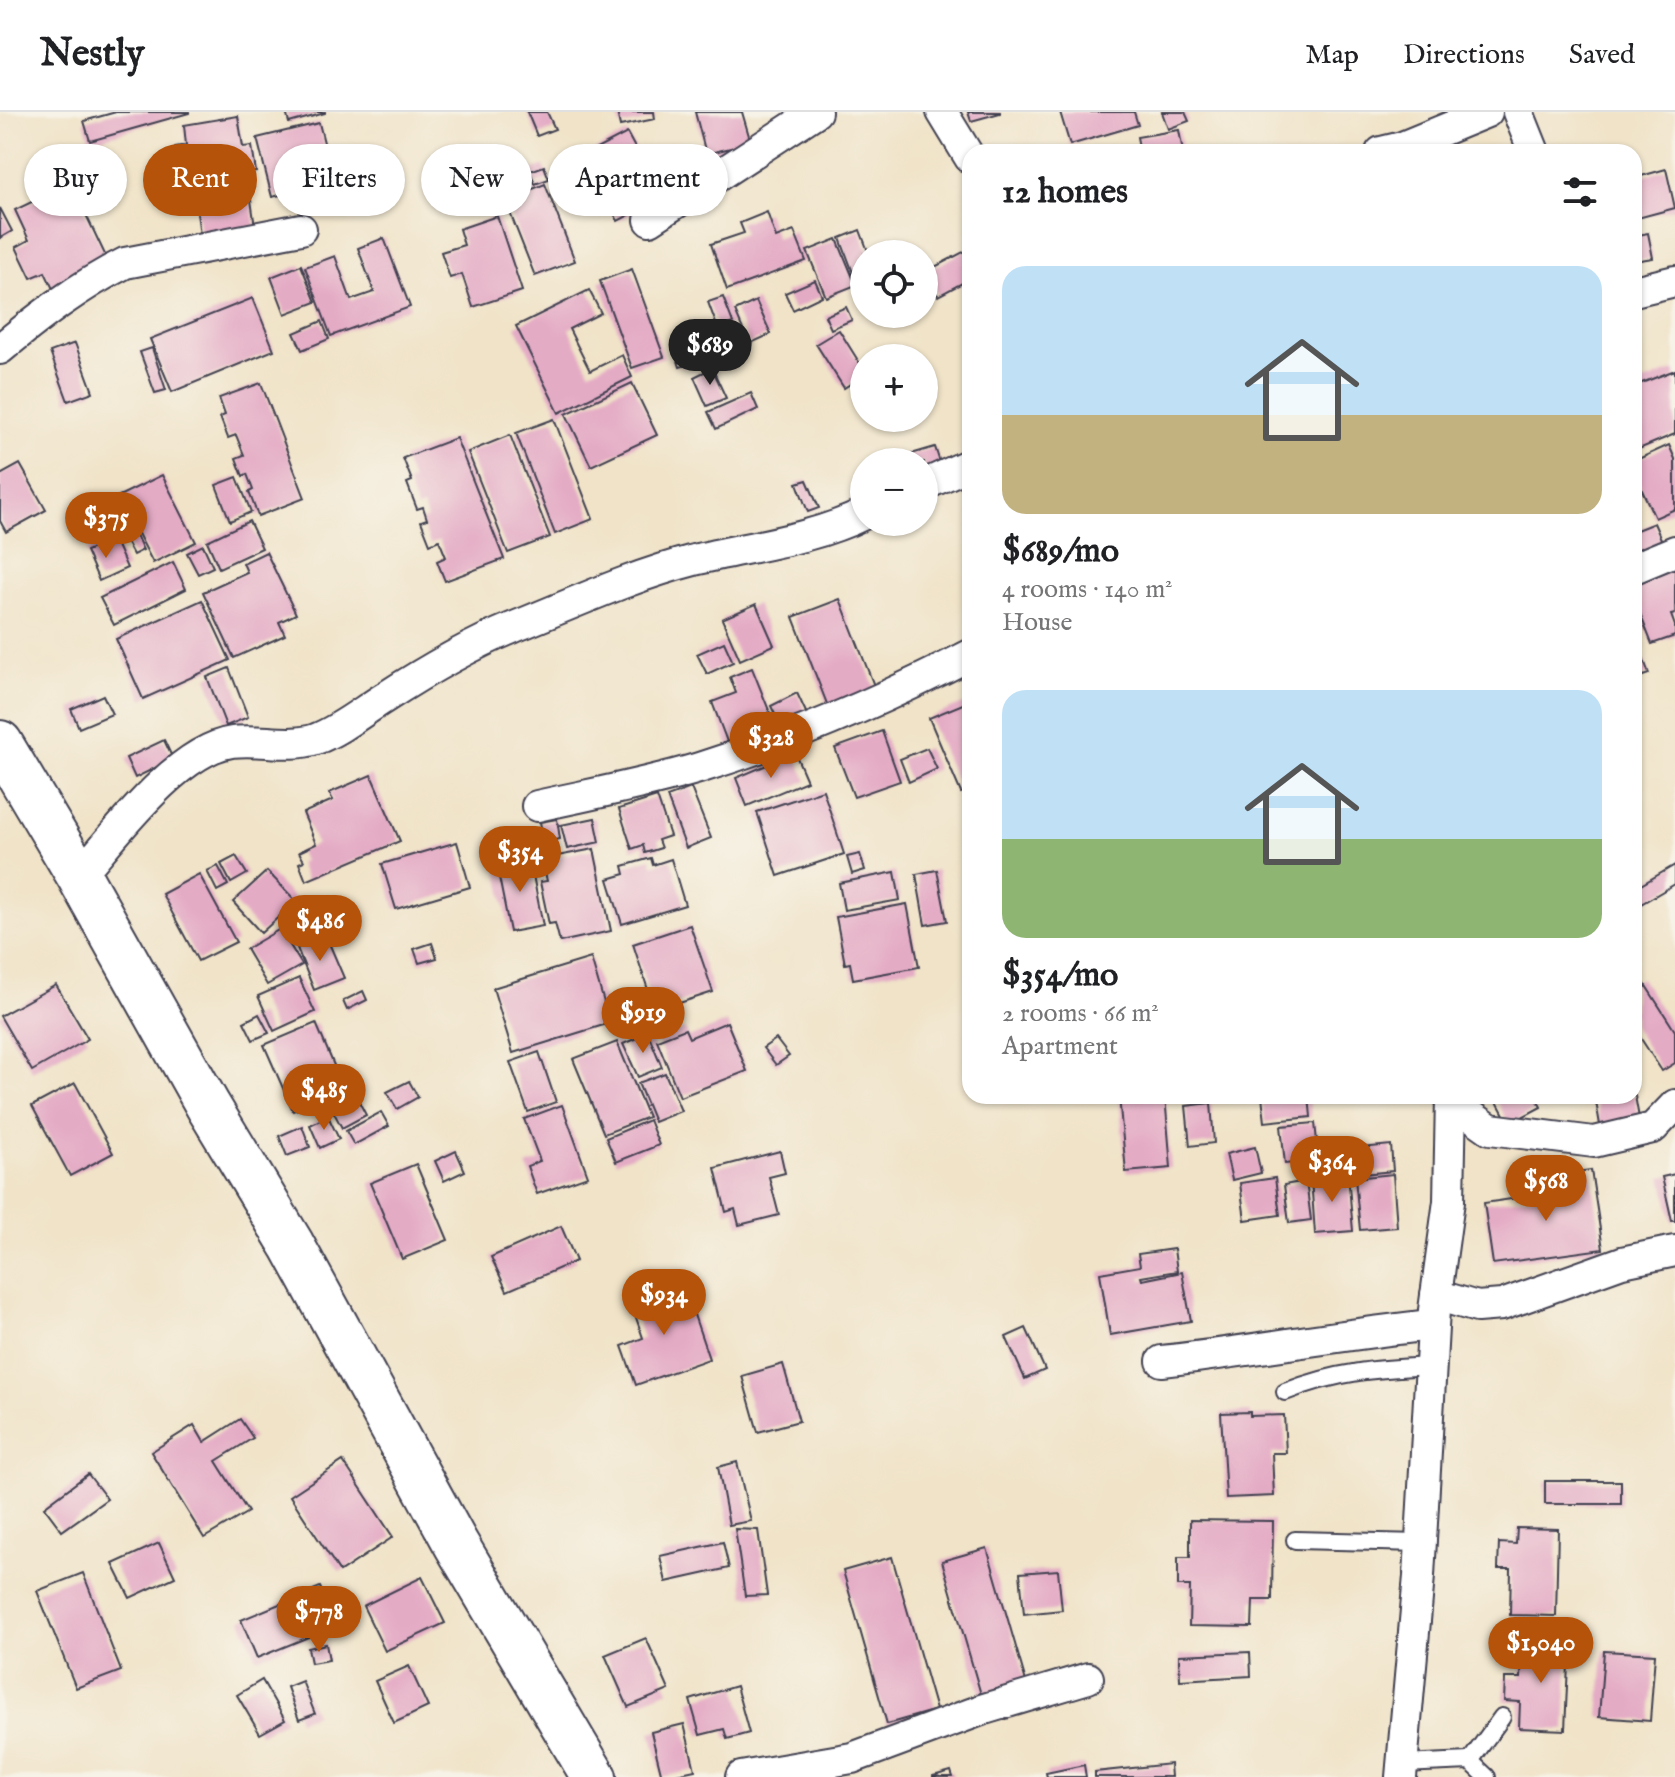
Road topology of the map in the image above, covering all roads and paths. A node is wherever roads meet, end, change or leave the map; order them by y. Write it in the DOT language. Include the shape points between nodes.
graph roads {
  1 [pos="816,112"];
  2 [pos="942,112"];
  3 [pos="1487,112"];
  4 [pos="1518,112"];
  5 [pos="1409,144"];
  6 [pos="1531,144"];
  7 [pos="962,145"];
  8 [pos="650,220"];
  9 [pos="301,229"];
  10 [pos="1675,281"];
  11 [pos="1642,289"];
  12 [pos="0,349"];
  13 [pos="962,468"];
  14 [pos="938,479"];
  15 [pos="850,519"];
  16 [pos="1675,551"];
  17 [pos="1642,565"];
  18 [pos="962,659"];
  19 [pos="0,743"];
  20 [pos="537,806"];
  21 [pos="79,876"];
  22 [pos="1452,1104"];
  23 [pos="1458,1104"];
  24 [pos="1675,1105"];
  25 [pos="1675,1251"];
  26 [pos="1436,1295"];
  27 [pos="1433,1325"];
  28 [pos="1162,1361"];
  29 [pos="1431,1366"];
  30 [pos="1285,1392"];
  31 [pos="1295,1540"];
  32 [pos="1421,1543"];
  33 [pos="1088,1678"];
  34 [pos="1502,1717"];
  35 [pos="1470,1761"];
  36 [pos="1401,1770"];
  37 [pos="594,1777"];
  38 [pos="741,1777"];
  39 [pos="1487,1777"];
  1 -- 8 [label="street"];
  2 -- 7 [label="street"];
  3 -- 5 [label="street"];
  4 -- 6 [label="street"];
  9 -- 12 [label="street" via="125,263 98,276"];
  10 -- 11 [label="street"];
  13 -- 14 [label="street"];
  15 -- 21 [label="street" via="781,542 694,560 495,635 316,739 229,742 206,752 177,769 148,797"];
  16 -- 17 [label="street"];
  18 -- 20 [label="street" via="867,706 768,744 697,768"];
  19 -- 21 [label="street"];
  21 -- 37 [label="street" via="292,1245 456,1544"];
  22 -- 26 [label="street" via="1449,1201"];
  23 -- 24 [label="street" via="1490,1129 1594,1142 1653,1128"];
  25 -- 26 [label="street" via="1622,1262 1502,1305 1477,1307"];
  26 -- 27 [label="street"];
  27 -- 28 [label="street"];
  27 -- 29 [label="street"];
  29 -- 30 [label="lane" via="1356,1370"];
  29 -- 32 [label="street"];
  31 -- 32 [label="lane"];
  32 -- 36 [label="street"];
  33 -- 38 [label="street" via="984,1709 852,1758"];
  34 -- 35 [label="lane"];
  35 -- 36 [label="lane"];
  35 -- 39 [label="lane"];
}
